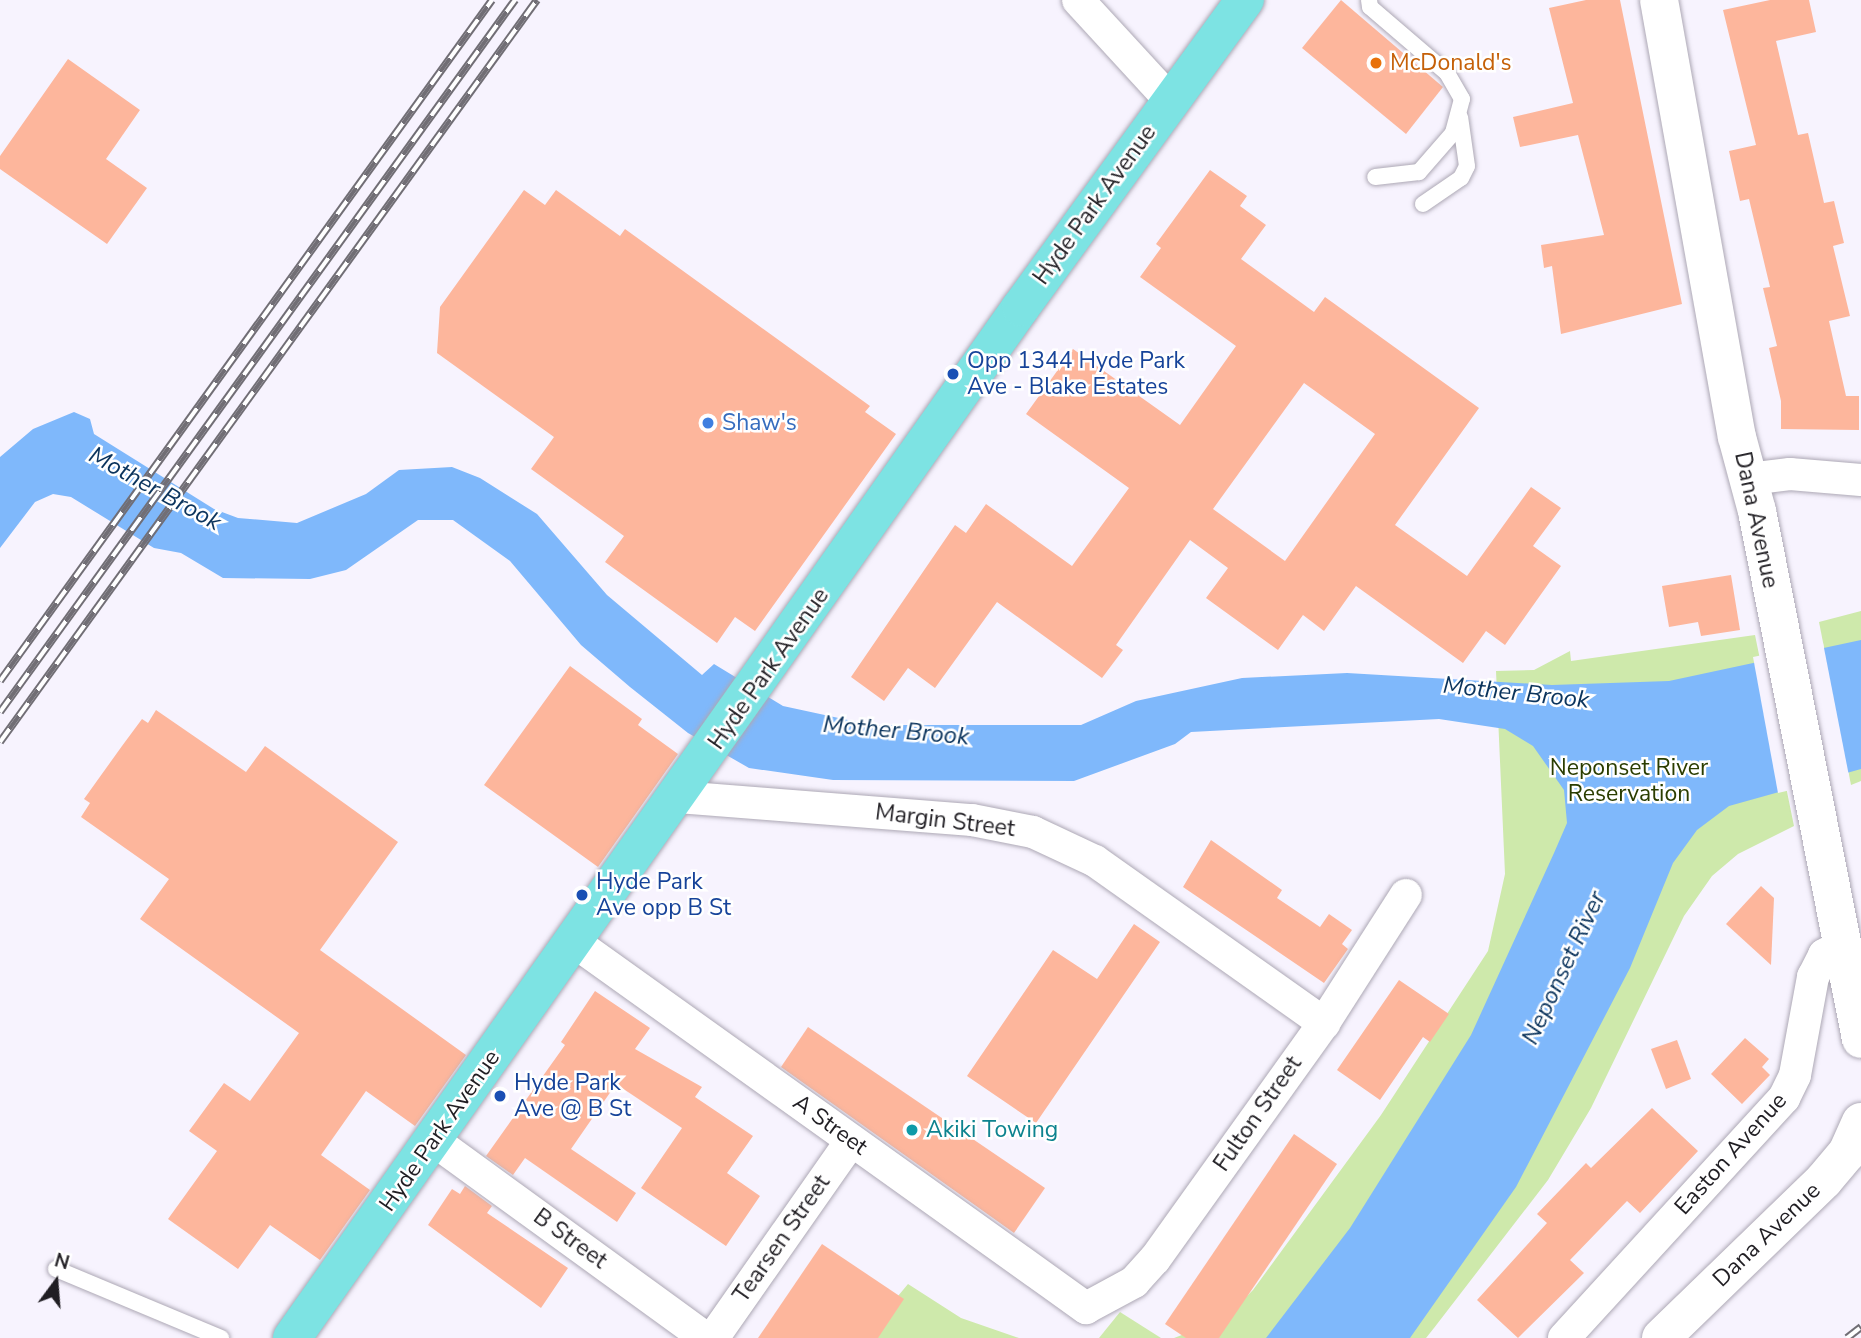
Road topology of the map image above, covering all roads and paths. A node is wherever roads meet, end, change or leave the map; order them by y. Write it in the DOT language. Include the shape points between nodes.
graph roads {
  1 [pos="1078,0"];
  2 [pos="1245,0"];
  3 [pos="1369,0"];
  4 [pos="1659,0"];
  5 [pos="1171,101"];
  6 [pos="1460,117"];
  7 [pos="1375,177"];
  8 [pos="1423,204"];
  9 [pos="1749,479"];
  10 [pos="1861,480"];
  11 [pos="678,797"];
  12 [pos="1406,895"];
  13 [pos="573,941"];
  14 [pos="1842,945"];
  15 [pos="1324,1023"];
  16 [pos="1861,1039"];
  17 [pos="1861,1122"];
  18 [pos="433,1140"];
  19 [pos="851,1140"];
  20 [pos="56,1269"];
  21 [pos="1086,1308"];
  22 [pos="221,1338"];
  23 [pos="292,1338"];
  24 [pos="706,1338"];
  25 [pos="713,1338"];
  26 [pos="1564,1338"];
  27 [pos="1661,1338"];
  1 -- 5 [label="street"];
  2 -- 5 [label="main road, Hyde Park Avenue"];
  3 -- 6 [label="lane" via="1370,7 1456,83"];
  4 -- 9 [label="street, Dana Avenue"];
  5 -- 11 [label="main road, Hyde Park Avenue"];
  6 -- 7 [label="lane" via="1419,172 1408,177"];
  6 -- 8 [label="lane" via="1467,166 1461,178"];
  9 -- 10 [label="street" via="1790,474"];
  9 -- 14 [label="street, Dana Avenue"];
  11 -- 13 [label="main road, Hyde Park Avenue"];
  11 -- 15 [label="street, Margin Street" via="972,820 1033,832 1095,861"];
  12 -- 15 [label="street, Fulton Street"];
  13 -- 18 [label="main road, Hyde Park Avenue"];
  13 -- 19 [label="street, A Street"];
  14 -- 16 [label="street, Dana Avenue"];
  14 -- 26 [label="street, Easton Avenue" via="1824,955 1813,977 1796,1075 1784,1098"];
  15 -- 21 [label="street, Fulton Street" via="1155,1259 1134,1282"];
  17 -- 27 [label="street, Dana Avenue" via="1847,1153 1824,1181"];
  18 -- 23 [label="main road, Hyde Park Avenue"];
  18 -- 24 [label="street, B Street"];
  19 -- 21 [label="street, A Street"];
  19 -- 25 [label="street, Tearsen Street"];
  20 -- 22 [label="lane"];
}
